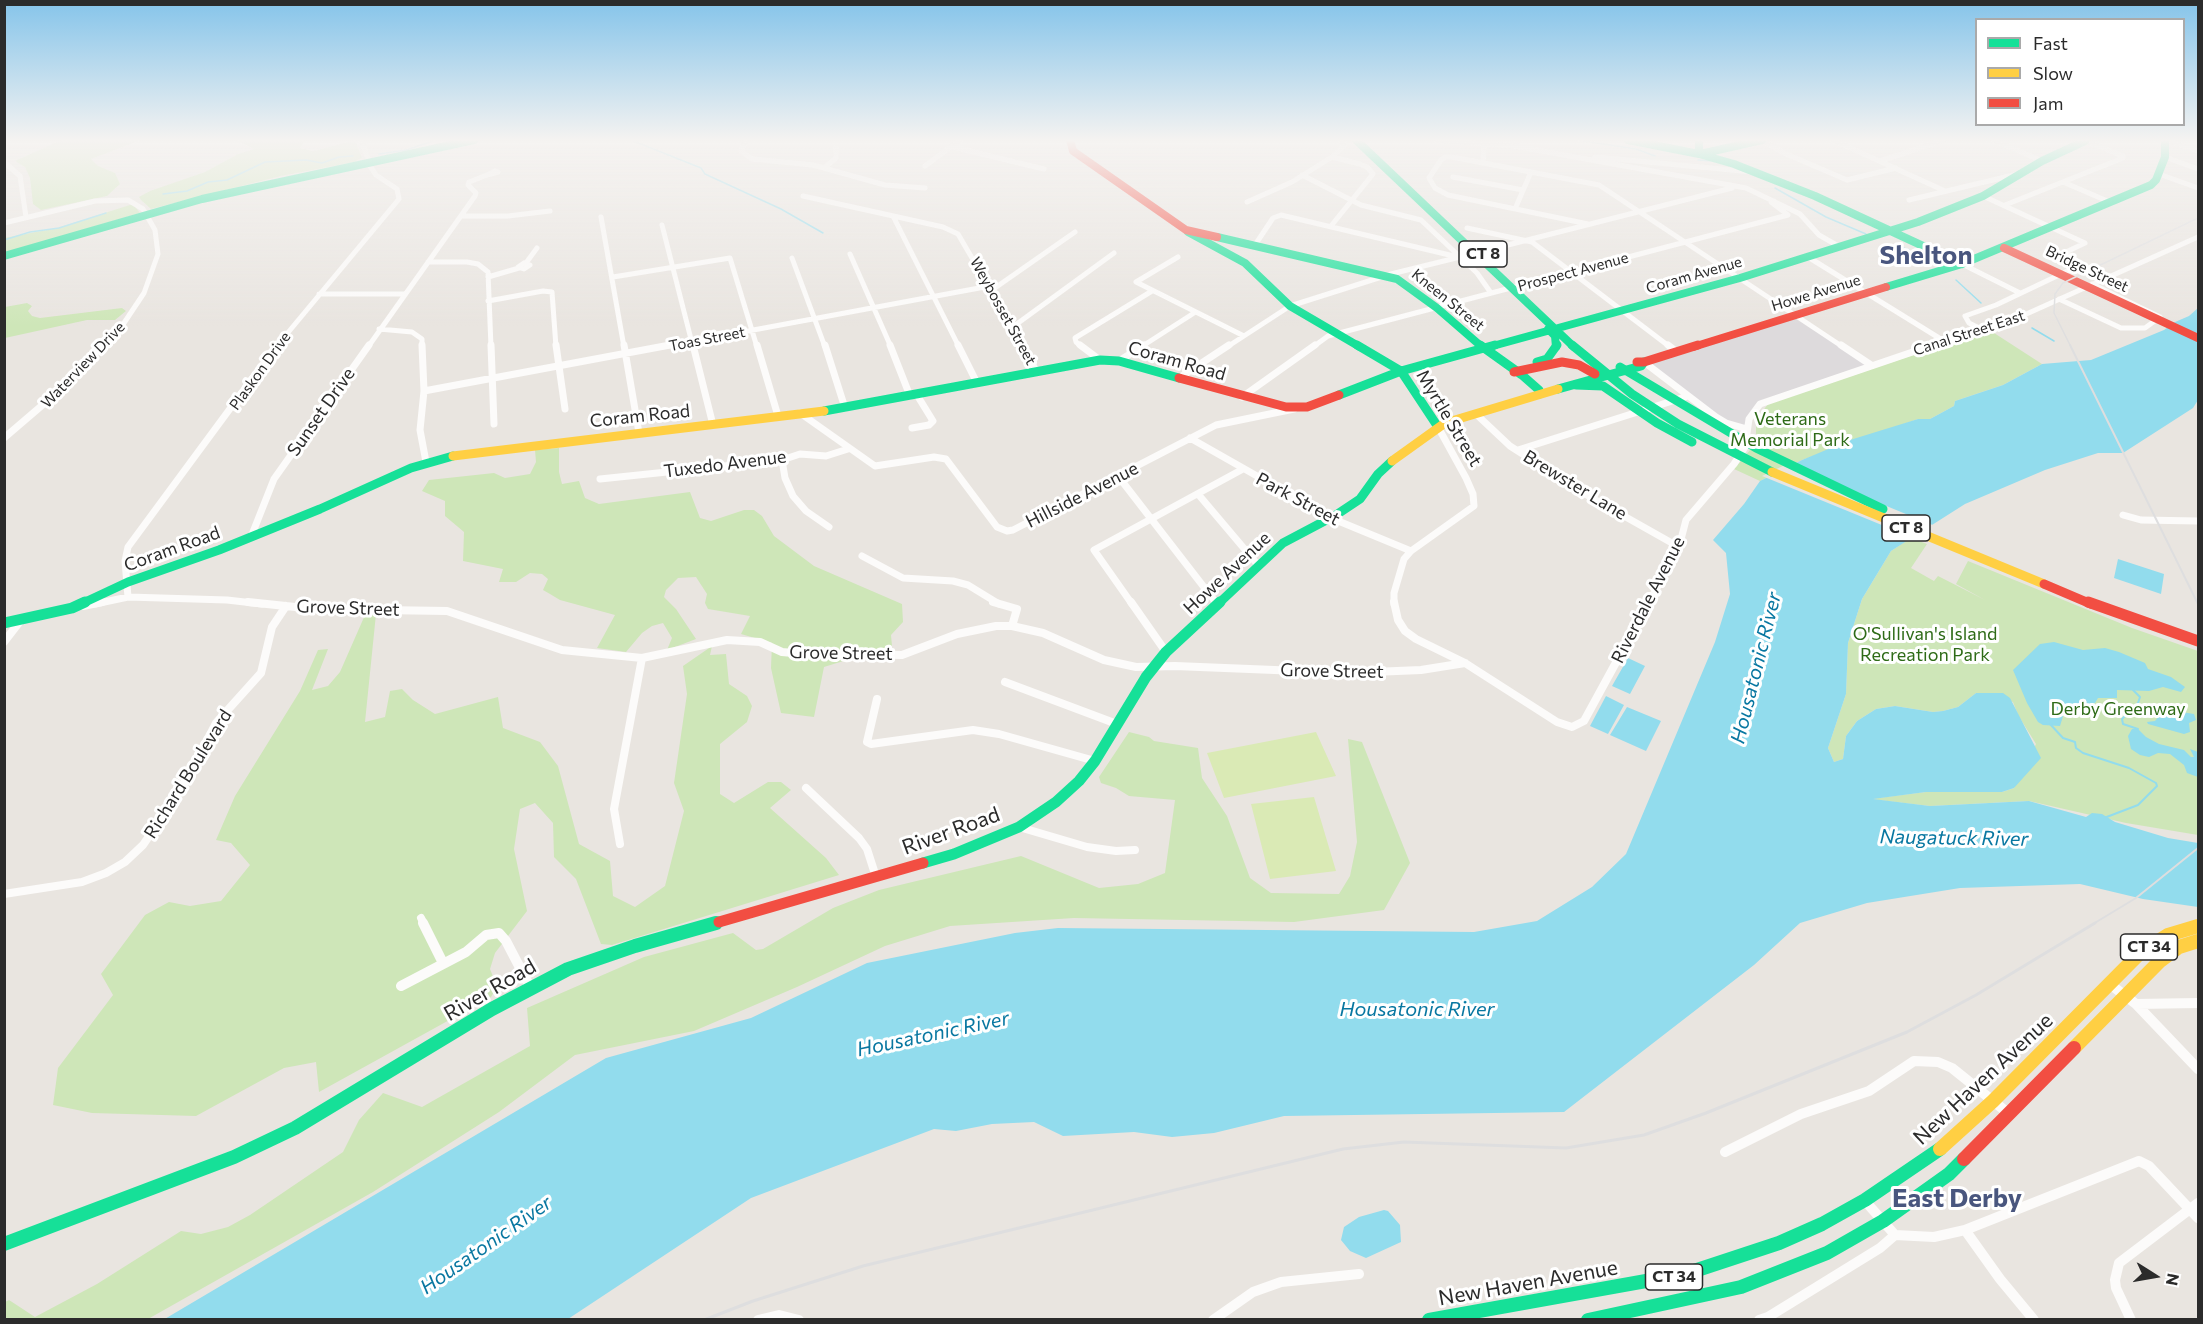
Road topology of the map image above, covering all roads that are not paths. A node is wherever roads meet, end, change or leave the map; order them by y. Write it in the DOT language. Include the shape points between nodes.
graph roads {
  1 [pos="1351,201"];
  2 [pos="24,202"];
  3 [pos="92,202"];
  4 [pos="132,202"];
  5 [pos="192,202"];
  6 [pos="397,202"];
  7 [pos="470,202"];
  8 [pos="829,202"];
  9 [pos="1146,202"];
  10 [pos="1354,202"];
  11 [pos="1420,202"];
  12 [pos="1428,202"];
  13 [pos="1480,202"];
  14 [pos="1518,202"];
  15 [pos="1624,202"];
  16 [pos="1678,202"];
  17 [pos="1772,202"];
  18 [pos="1776,202"];
  19 [pos="1826,202"];
  20 [pos="1968,202"];
  21 [pos="1997,202"];
  22 [pos="2013,202"];
  23 [pos="2109,202"];
  24 [pos="2112,203"];
  25 [pos="2005,205"];
  26 [pos="1515,209"];
  27 [pos="550,211"];
  28 [pos="1640,212"];
  29 [pos="146,214"];
  30 [pos="461,216"];
  31 [pos="892,216"];
  32 [pos="26,217"];
  33 [pos="601,217"];
  34 [pos="4,223"];
  35 [pos="1588,224"];
  36 [pos="662,225"];
  37 [pos="1331,226"];
  38 [pos="2054,227"];
  39 [pos="1467,228"];
  40 [pos="1186,230"];
  41 [pos="1893,230"];
  42 [pos="1075,232"];
  43 [pos="2199,237"];
  44 [pos="1527,240"];
  45 [pos="1686,242"];
  46 [pos="1255,245"];
  47 [pos="1840,247"];
  48 [pos="537,248"];
  49 [pos="1496,248"];
  50 [pos="2004,248"];
  51 [pos="1114,253"];
  52 [pos="850,254"];
  53 [pos="4,256"];
  54 [pos="1178,257"];
  55 [pos="1808,257"];
  56 [pos="792,258"];
  57 [pos="1460,258"];
  58 [pos="428,262"];
  59 [pos="1962,264"];
  60 [pos="673,267"];
  61 [pos="1573,273"];
  62 [pos="1386,275"];
  63 [pos="488,277"];
  64 [pos="613,277"];
  65 [pos="1740,278"];
  66 [pos="2092,284"];
  67 [pos="991,288"];
  68 [pos="1152,291"];
  69 [pos="1491,293"];
  70 [pos="1867,293"];
  71 [pos="2020,293"];
  72 [pos="319,294"];
  73 [pos="404,294"];
  74 [pos="933,296"];
  75 [pos="2059,299"];
  76 [pos="488,301"];
  77 [pos="1525,302"];
  78 [pos="1290,306"];
  79 [pos="875,307"];
  80 [pos="1437,308"];
  81 [pos="1623,311"];
  82 [pos="1194,313"];
  83 [pos="1796,315"];
  84 [pos="813,319"];
  85 [pos="2158,321"];
  86 [pos="1014,326"];
  87 [pos="379,329"];
  88 [pos="1981,329"];
  89 [pos="753,330"];
  90 [pos="1335,334"];
  91 [pos="1244,336"];
  92 [pos="2199,338"];
  93 [pos="1944,341"];
  94 [pos="690,342"];
  95 [pos="1484,349"];
  96 [pos="1677,352"];
  97 [pos="625,355"];
  98 [pos="1100,360"];
  99 [pos="1119,361"];
  100 [pos="1644,362"];
  101 [pos="1871,365"];
  102 [pos="560,367"];
  103 [pos="1598,368"];
  104 [pos="1624,368"];
  105 [pos="1036,371"];
  106 [pos="1401,371"];
  107 [pos="1514,372"];
  108 [pos="1179,378"];
  109 [pos="492,379"];
  110 [pos="977,383"];
  111 [pos="1576,385"];
  112 [pos="424,391"];
  113 [pos="1540,394"];
  114 [pos="914,395"];
  115 [pos="1688,396"];
  116 [pos="1242,397"];
  117 [pos="845,408"];
  118 [pos="1298,408"];
  119 [pos="565,409"];
  120 [pos="800,413"];
  121 [pos="1476,414"];
  122 [pos="778,416"];
  123 [pos="494,424"];
  124 [pos="713,424"];
  125 [pos="1438,427"];
  126 [pos="912,428"];
  127 [pos="1747,429"];
  128 [pos="639,433"];
  129 [pos="4,438"];
  130 [pos="1190,438"];
  131 [pos="848,449"];
  132 [pos="1518,450"];
  133 [pos="782,460"];
  134 [pos="426,462"];
  135 [pos="1243,469"];
  136 [pos="1118,476"];
  137 [pos="600,479"];
  138 [pos="1793,481"];
  139 [pos="1198,494"];
  140 [pos="2123,515"];
  141 [pos="1151,518"];
  142 [pos="1331,518"];
  143 [pos="1900,519"];
  144 [pos="2199,522"];
  145 [pos="829,527"];
  146 [pos="251,537"];
  147 [pos="1679,547"];
  148 [pos="1411,551"];
  149 [pos="862,556"];
  150 [pos="1258,565"];
  151 [pos="2021,572"];
  152 [pos="128,582"];
  153 [pos="128,597"];
  154 [pos="1217,604"];
  155 [pos="286,606"];
  156 [pos="72,608"];
  157 [pos="21,621"];
  158 [pos="4,623"];
  159 [pos="1012,626"];
  160 [pos="2199,633"];
  161 [pos="2185,636"];
  162 [pos="2199,640"];
  163 [pos="4,642"];
  164 [pos="2199,647"];
  165 [pos="1166,652"];
  166 [pos="642,658"];
  167 [pos="1465,663"];
  168 [pos="1155,667"];
  169 [pos="1005,682"];
  170 [pos="877,699"];
  171 [pos="1557,722"];
  172 [pos="1117,724"];
  173 [pos="1095,761"];
  174 [pos="806,788"];
  175 [pos="1018,827"];
  176 [pos="620,844"];
  177 [pos="1136,850"];
  178 [pos="876,877"];
  179 [pos="4,894"];
  180 [pos="421,918"];
  181 [pos="2199,926"];
  182 [pos="2199,941"];
  183 [pos="443,963"];
  184 [pos="2111,985"];
  185 [pos="401,986"];
  186 [pos="530,987"];
  187 [pos="2131,1000"];
  188 [pos="2199,1003"];
  189 [pos="2199,1069"];
  190 [pos="1994,1101"];
  191 [pos="2008,1114"];
  192 [pos="1725,1152"];
  193 [pos="1865,1200"];
  194 [pos="2194,1206"];
  195 [pos="2199,1218"];
  196 [pos="1883,1221"];
  197 [pos="1965,1230"];
  198 [pos="1895,1235"];
  199 [pos="4,1244"];
  200 [pos="1359,1274"];
  201 [pos="1470,1316"];
  202 [pos="1766,1319"];
  203 [pos="758,1320"];
  204 [pos="799,1320"];
  205 [pos="1213,1320"];
  206 [pos="1429,1320"];
  207 [pos="1588,1320"];
  208 [pos="2034,1320"];
  209 [pos="2131,1320"];
  1 -- 37 [label="street"];
  2 -- 32 [label="street"];
  3 -- 32 [label="street"];
  4 -- 29 [label="street"];
  5 -- 29 [label="main road"];
  6 -- 72 [label="street, Plaskon Drive"];
  7 -- 30 [label="street, Sunset Drive"];
  8 -- 31 [label="street, Weybosset Street"];
  9 -- 40 [label="main road, Kneen Street"];
  10 -- 57 [label="street" via="1421,220"];
  11 -- 77 [label="main road, CT 8"];
  12 -- 103 [label="main road, CT 8"];
  13 -- 26 [label="street"];
  14 -- 26 [label="street"];
  15 -- 28 [label="street"];
  16 -- 28 [label="street"];
  17 -- 45 [label="street, Prospect Avenue" via="1788,215"];
  18 -- 47 [label="street" via="1800,214 1819,235"];
  19 -- 41 [label="main road"];
  20 -- 41 [label="main road, Coram Avenue"];
  21 -- 25 [label="street"];
  22 -- 25 [label="street"];
  23 -- 24 [label="street"];
  24 -- 38 [label="main road, Howe Avenue"];
  25 -- 38 [label="street"];
  26 -- 35 [label="street"];
  27 -- 30 [label="street"];
  28 -- 35 [label="street"];
  28 -- 45 [label="street"];
  29 -- 53 [label="main road"];
  29 -- 129 [label="street, Waterview Drive" via="155,230 158,254 135,309 86,365"];
  30 -- 58 [label="street, Sunset Drive"];
  31 -- 67 [label="street, Weybosset Street" via="958,234"];
  31 -- 74 [label="street"];
  32 -- 34 [label="street"];
  33 -- 64 [label="street"];
  35 -- 44 [label="street"];
  36 -- 60 [label="street"];
  37 -- 46 [label="street" via="1281,215 1273,218"];
  37 -- 57 [label="street"];
  38 -- 50 [label="main road, Howe Avenue"];
  38 -- 71 [label="street" via="2085,243 2066,252 2079,264"];
  39 -- 44 [label="street"];
  40 -- 46 [label="main road, Kneen Street"];
  40 -- 78 [label="main road, Myrtle Street" via="1245,263"];
  41 -- 47 [label="main road, Coram Avenue"];
  41 -- 59 [label="main road"];
  42 -- 67 [label="street"];
  43 -- 66 [label="street, Canal Street East"];
  44 -- 49 [label="street"];
  44 -- 61 [label="street"];
  45 -- 61 [label="street, Prospect Avenue"];
  45 -- 65 [label="street"];
  46 -- 62 [label="main road, Kneen Street"];
  47 -- 55 [label="main road, Coram Avenue"];
  48 -- 63 [label="street" via="519,268"];
  50 -- 59 [label="main road, Howe Avenue"];
  50 -- 85 [label="main road, Bridge Street"];
  51 -- 86 [label="street"];
  52 -- 79 [label="street"];
  54 -- 68 [label="street" via="1137,280"];
  55 -- 65 [label="main road, Coram Avenue"];
  55 -- 70 [label="street"];
  56 -- 84 [label="street"];
  57 -- 62 [label="street"];
  57 -- 69 [label="street"];
  58 -- 63 [label="street" via="478,264"];
  58 -- 73 [label="street, Sunset Drive"];
  59 -- 70 [label="main road, Howe Avenue"];
  59 -- 71 [label="street"];
  60 -- 64 [label="street"];
  60 -- 89 [label="street" via="730,258"];
  60 -- 94 [label="street"];
  61 -- 69 [label="street, Prospect Avenue"];
  61 -- 81 [label="street"];
  62 -- 78 [label="street"];
  62 -- 80 [label="main road, Kneen Street"];
  63 -- 76 [label="street"];
  64 -- 97 [label="street"];
  65 -- 81 [label="main road, Coram Avenue"];
  65 -- 83 [label="street"];
  66 -- 75 [label="street, Canal Street East"];
  66 -- 85 [label="street, Bridge Street" via="2160,317"];
  67 -- 74 [label="street, Toas Street"];
  67 -- 86 [label="street, Weybosset Street"];
  68 -- 82 [label="street"];
  68 -- 98 [label="street" via="1075,338"];
  69 -- 80 [label="street, Prospect Avenue"];
  70 -- 83 [label="main road, Howe Avenue"];
  70 -- 93 [label="street"];
  71 -- 88 [label="street" via="1965,316"];
  72 -- 73 [label="street"];
  72 -- 152 [label="street, Plaskon Drive" via="128,547"];
  73 -- 87 [label="street, Sunset Drive"];
  74 -- 79 [label="street, Toas Street"];
  74 -- 110 [label="street"];
  75 -- 85 [label="street" via="2121,328 2145,328"];
  75 -- 88 [label="street, Canal Street East" via="2026,315"];
  76 -- 102 [label="street" via="552,292"];
  76 -- 109 [label="street"];
  77 -- 103 [label="main road, CT 8"];
  77 -- 107 [label="main road" via="1555,336 1557,345 1547,359"];
  78 -- 90 [label="main road, Myrtle Street"];
  78 -- 91 [label="street"];
  79 -- 84 [label="street, Toas Street"];
  79 -- 114 [label="street"];
  80 -- 90 [label="street, Prospect Avenue"];
  80 -- 95 [label="main road, Kneen Street"];
  81 -- 95 [label="main road, Coram Avenue"];
  81 -- 96 [label="street"];
  82 -- 91 [label="street"];
  82 -- 99 [label="street"];
  83 -- 96 [label="main road, Howe Avenue"];
  83 -- 101 [label="street"];
  84 -- 89 [label="street, Toas Street"];
  84 -- 117 [label="street"];
  85 -- 92 [label="main road, Bridge Street"];
  86 -- 105 [label="street, Weybosset Street"];
  87 -- 112 [label="street" via="411,332 422,339"];
  87 -- 146 [label="street, Sunset Drive" via="274,479"];
  88 -- 93 [label="street, Canal Street East"];
  89 -- 94 [label="street, Toas Street"];
  89 -- 122 [label="street"];
  90 -- 106 [label="main road, Myrtle Street"];
  90 -- 116 [label="street, Prospect Avenue"];
  91 -- 108 [label="street"];
  93 -- 101 [label="street, Canal Street East"];
  94 -- 97 [label="street, Toas Street"];
  94 -- 124 [label="street"];
  95 -- 106 [label="main road, Coram Avenue"];
  95 -- 107 [label="main road, Kneen Street"];
  96 -- 100 [label="main road, Howe Avenue"];
  97 -- 102 [label="street, Toas Street"];
  97 -- 128 [label="street"];
  98 -- 99 [label="main road, Coram Road"];
  98 -- 105 [label="main road, Coram Road"];
  99 -- 108 [label="main road, Coram Road"];
  100 -- 104 [label="main road, Howe Avenue"];
  100 -- 115 [label="street"];
  101 -- 127 [label="street, Canal Street East" via="1769,399 1753,411"];
  102 -- 109 [label="street, Toas Street"];
  102 -- 119 [label="street"];
  103 -- 107 [label="main road" via="1562,362"];
  103 -- 138 [label="main road, CT 8" via="1642,405"];
  103 -- 143 [label="main road, CT 8" via="1730,446"];
  104 -- 111 [label="main road, Howe Avenue"];
  104 -- 113 [label="main road, Howe Avenue"];
  104 -- 143 [label="main road" via="1763,452"];
  105 -- 110 [label="main road, Coram Road"];
  106 -- 118 [label="main road, Coram Avenue"];
  106 -- 125 [label="main road, Myrtle Street"];
  107 -- 113 [label="main road, Kneen Street"];
  108 -- 116 [label="main road, Coram Road"];
  109 -- 112 [label="street, Toas Street"];
  109 -- 123 [label="street"];
  110 -- 114 [label="main road, Coram Road"];
  111 -- 113 [label="main road, Howe Avenue"];
  111 -- 138 [label="main road" via="1599,385 1688,440 1758,472"];
  112 -- 134 [label="street" via="420,430"];
  113 -- 121 [label="main road, Howe Avenue"];
  114 -- 117 [label="main road, Coram Road"];
  114 -- 126 [label="street" via="933,421"];
  115 -- 127 [label="street" via="1726,423"];
  115 -- 132 [label="street"];
  116 -- 118 [label="main road, Coram Road"];
  117 -- 120 [label="main road, Coram Road"];
  118 -- 130 [label="street, Hillside Avenue" via="1227,421"];
  120 -- 122 [label="main road, Coram Road"];
  120 -- 131 [label="street, Hillside Avenue"];
  121 -- 125 [label="main road, Howe Avenue"];
  121 -- 132 [label="street, Brewster Lane"];
  122 -- 124 [label="main road, Coram Road"];
  124 -- 128 [label="main road, Coram Road"];
  125 -- 142 [label="main road, Howe Avenue" via="1385,465 1360,499"];
  125 -- 148 [label="street, Myrtle Street" via="1466,477 1474,506"];
  127 -- 147 [label="street, Riverdale Avenue" via="1745,447 1686,520"];
  128 -- 134 [label="main road, Coram Road"];
  130 -- 135 [label="street, Park Street"];
  130 -- 136 [label="street, Hillside Avenue"];
  131 -- 133 [label="street, Tuxedo Avenue" via="826,456 800,454"];
  131 -- 136 [label="street, Hillside Avenue" via="875,466 934,457 946,459 997,527 1007,531"];
  132 -- 147 [label="street, Brewster Lane" via="1585,494"];
  133 -- 137 [label="street, Tuxedo Avenue"];
  133 -- 145 [label="street" via="793,496"];
  134 -- 146 [label="main road, Coram Road"];
  135 -- 139 [label="street"];
  135 -- 142 [label="street, Park Street"];
  136 -- 141 [label="street"];
  138 -- 151 [label="main road, CT 8"];
  139 -- 141 [label="street"];
  139 -- 150 [label="street"];
  140 -- 144 [label="street" via="2141,520"];
  141 -- 154 [label="street"];
  141 -- 165 [label="street" via="1094,550"];
  142 -- 148 [label="street, Park Street"];
  142 -- 150 [label="main road, Howe Avenue" via="1283,543"];
  143 -- 151 [label="main road, CT 8"];
  146 -- 152 [label="main road, Coram Road"];
  147 -- 171 [label="street, Riverdale Avenue" via="1584,721 1572,727"];
  148 -- 167 [label="street, Myrtle Street" via="1400,568 1394,593 1398,620 1416,639"];
  149 -- 159 [label="street" via="903,578 968,585 993,602 1017,609"];
  150 -- 154 [label="main road, Howe Avenue"];
  151 -- 161 [label="main road" via="2083,604"];
  152 -- 153 [label="street, Plaskon Drive"];
  152 -- 156 [label="main road, Coram Road"];
  153 -- 155 [label="street, Grove Street"];
  153 -- 156 [label="street, Grove Street"];
  154 -- 165 [label="main road, Howe Avenue"];
  155 -- 166 [label="street, Grove Street" via="447,611 562,650"];
  155 -- 179 [label="street, Richard Boulevard" via="272,627 261,673 216,723 180,791 143,846 126,862 82,882"];
  156 -- 157 [label="main road, Coram Road"];
  157 -- 158 [label="main road, Coram Road"];
  157 -- 163 [label="street"];
  159 -- 166 [label="street, Grove Street" via="972,630 902,655 793,653 760,642 728,640"];
  159 -- 168 [label="street, Grove Street" via="1042,633 1113,662"];
  160 -- 161 [label="main road"];
  161 -- 162 [label="main road"];
  161 -- 164 [label="main road"];
  165 -- 168 [label="main road, Howe Avenue"];
  166 -- 176 [label="street" via="614,809"];
  167 -- 168 [label="street, Grove Street" via="1349,674"];
  167 -- 171 [label="street, Myrtle Street"];
  168 -- 172 [label="main road, Howe Avenue"];
  169 -- 172 [label="street"];
  170 -- 173 [label="street" via="867,742 872,744 973,730"];
  172 -- 173 [label="main road, Howe Avenue"];
  173 -- 175 [label="main road, Howe Avenue" via="1056,802"];
  174 -- 178 [label="street" via="859,838"];
  175 -- 177 [label="street" via="1087,847"];
  175 -- 178 [label="main road, River Road" via="954,854"];
  178 -- 186 [label="main road, River Road" via="596,958"];
  180 -- 183 [label="street"];
  181 -- 184 [label="main road, CT 34" via="2168,935 2141,952"];
  182 -- 187 [label="main road, CT 34" via="2179,947 2159,962"];
  183 -- 185 [label="street"];
  183 -- 186 [label="street" via="466,952 486,935 499,933"];
  184 -- 187 [label="street"];
  184 -- 190 [label="main road, New Haven Avenue / CT 34"];
  186 -- 199 [label="main road, River Road" via="295,1128 234,1157"];
  187 -- 188 [label="street"];
  187 -- 189 [label="street"];
  187 -- 191 [label="main road, CT 34"];
  190 -- 191 [label="street"];
  190 -- 192 [label="street" via="1946,1065 1914,1061 1869,1091 1801,1114"];
  190 -- 193 [label="main road, New Haven Avenue / CT 34" via="1936,1153"];
  191 -- 196 [label="main road, CT 34" via="1949,1174"];
  193 -- 196 [label="street"];
  193 -- 201 [label="main road, New Haven Avenue / CT 34" via="1779,1243 1733,1260 1684,1274"];
  194 -- 195 [label="street"];
  194 -- 197 [label="street" via="2149,1166 2135,1161"];
  194 -- 209 [label="street" via="2119,1263 2116,1288"];
  196 -- 198 [label="street"];
  196 -- 207 [label="main road, CT 34" via="1827,1253 1741,1287"];
  197 -- 198 [label="street" via="1926,1237"];
  197 -- 208 [label="street"];
  198 -- 202 [label="street"];
  200 -- 205 [label="street" via="1281,1282 1253,1292"];
  201 -- 206 [label="main road, New Haven Avenue / CT 34"];
  203 -- 204 [label="street" via="780,1315"];
}
